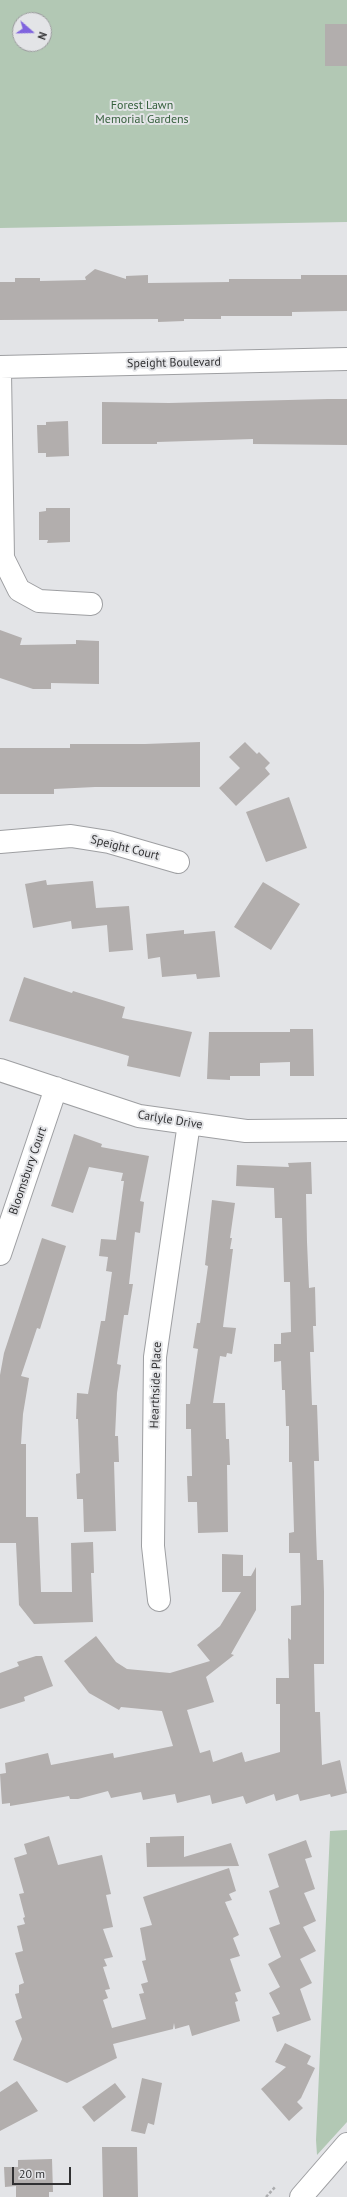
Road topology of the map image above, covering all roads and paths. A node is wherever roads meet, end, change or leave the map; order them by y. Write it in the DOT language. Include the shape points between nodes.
graph roads {
  1 [pos="347,359"];
  2 [pos="0,367"];
  3 [pos="0,373"];
  4 [pos="91,604"];
  5 [pos="0,842"];
  6 [pos="178,862"];
  7 [pos="0,1070"];
  8 [pos="56,1088"];
  9 [pos="189,1123"];
  10 [pos="347,1130"];
  11 [pos="0,1254"];
  12 [pos="159,1600"];
  13 [pos="347,2144"];
  14 [pos="276,2186"];
  15 [pos="266,2197"];
  16 [pos="301,2197"];
  1 -- 2 [label="street, Speight Boulevard"];
  3 -- 4 [label="street" via="3,558 18,590 39,601"];
  5 -- 6 [label="street, Speight Court" via="71,836 109,842"];
  7 -- 8 [label="street, Carlyle Drive"];
  8 -- 9 [label="street, Carlyle Drive" via="138,1116"];
  8 -- 11 [label="street, Bloomsbury Court"];
  9 -- 10 [label="street, Carlyle Drive" via="246,1131"];
  9 -- 12 [label="street, Hearthside Place" via="155,1357 153,1546"];
  13 -- 16 [label="street"];
  14 -- 15 [label="path"];
}
